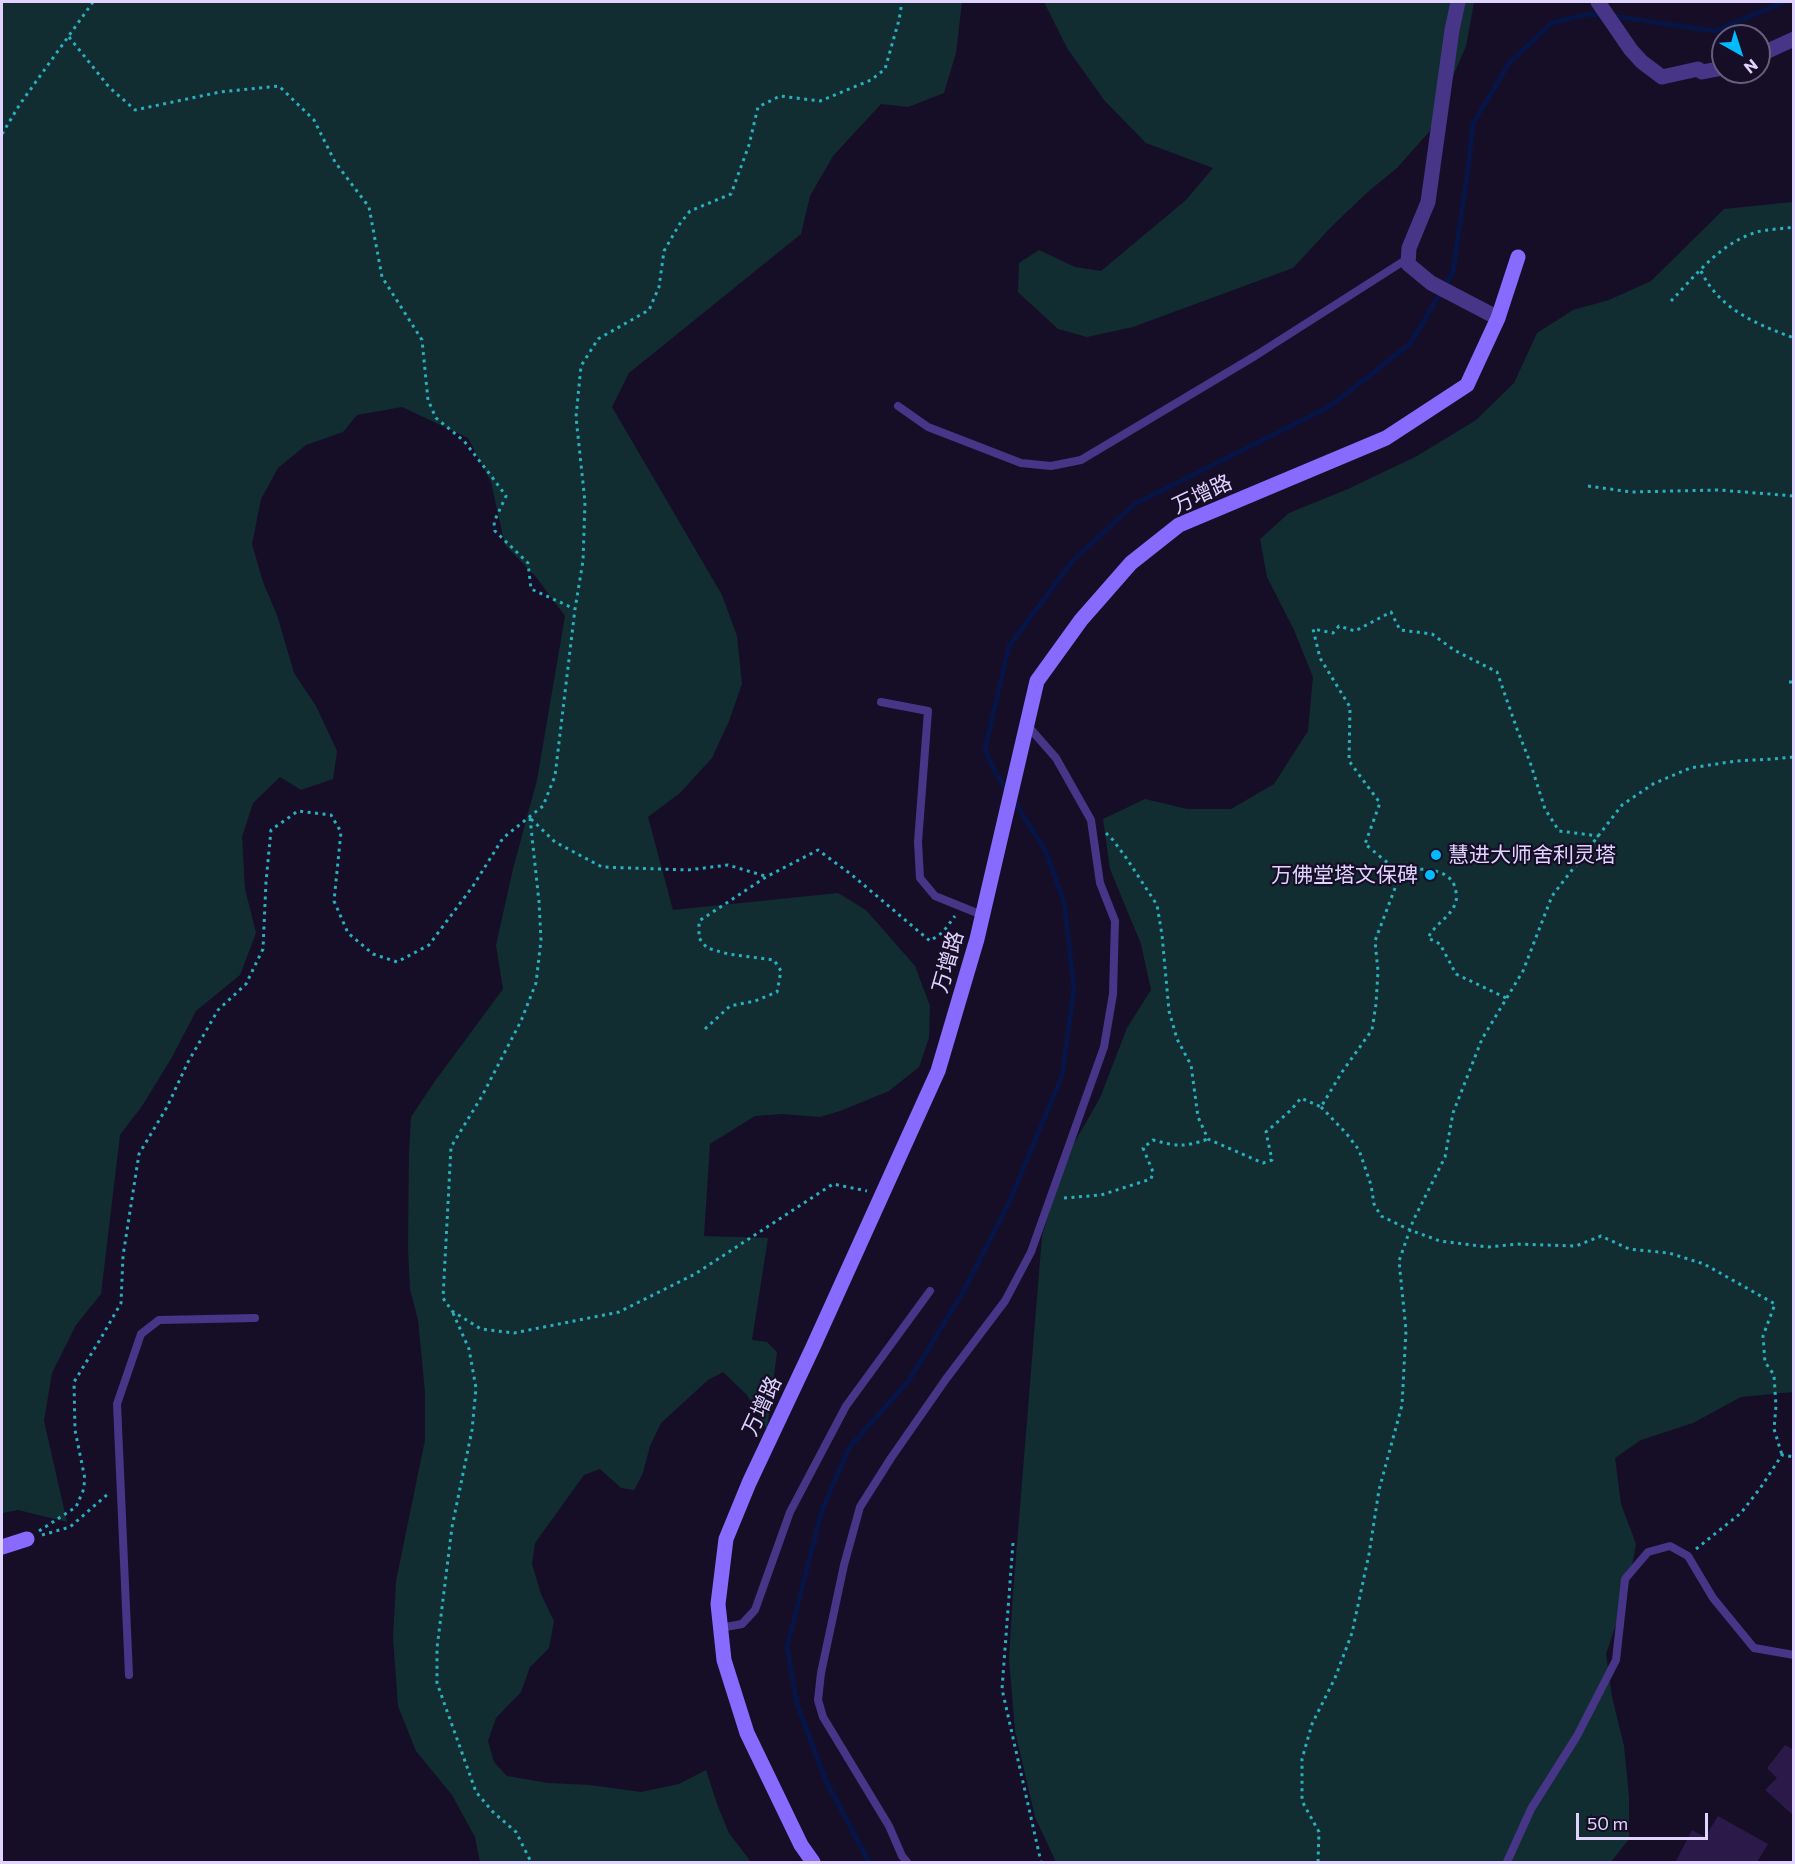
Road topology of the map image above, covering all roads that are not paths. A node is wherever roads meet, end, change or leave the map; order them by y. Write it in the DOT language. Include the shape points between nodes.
graph roads {
  1 [pos="1458,2"];
  2 [pos="1598,2"];
  3 [pos="1794,39"];
  4 [pos="1771,50"];
  5 [pos="1711,70"];
  6 [pos="1518,257"];
  7 [pos="1407,259"];
  8 [pos="1498,318"];
  9 [pos="898,406"];
  10 [pos="881,702"];
  11 [pos="1027,725"];
  12 [pos="982,915"];
  13 [pos="930,1291"];
  14 [pos="255,1318"];
  15 [pos="27,1539"];
  16 [pos="2,1547"];
  17 [pos="720,1628"];
  18 [pos="1794,1655"];
  19 [pos="129,1675"];
  20 [pos="813,1863"];
  21 [pos="907,1863"];
  22 [pos="1507,1863"];
  1 -- 7 [label="street" via="1428,202"];
  2 -- 5 [label="street" via="1642,62 1662,77 1698,69"];
  3 -- 4 [label="street"];
  6 -- 8 [label="street, 万增路"];
  7 -- 8 [label="street" via="1407,264 1431,283"];
  7 -- 9 [label="lane" via="1081,460 1052,466 1021,463 928,427"];
  8 -- 11 [label="street, 万增路" via="1467,385 1386,438 1179,525 1131,563 1081,620 1037,681"];
  10 -- 12 [label="lane" via="928,711 918,842 920,878 935,896"];
  11 -- 12 [label="street, 万增路"];
  11 -- 21 [label="lane" via="1056,758 1091,820 1101,883 1115,921 1113,994 1104,1047 1031,1252 1005,1301 940,1388 860,1507 844,1565 818,1700 823,1717"];
  12 -- 17 [label="street, 万增路" via="938,1071 726,1539 718,1604"];
  13 -- 17 [label="lane" via="846,1406 790,1512 755,1610 742,1624"];
  14 -- 19 [label="lane" via="159,1320 141,1334 117,1404"];
  15 -- 16 [label="street"];
  17 -- 20 [label="street, 万增路" via="724,1660 747,1733"];
  18 -- 22 [label="lane" via="1754,1648 1713,1598 1688,1556 1670,1546 1648,1552 1625,1579 1616,1660 1577,1736 1531,1809"];
}
